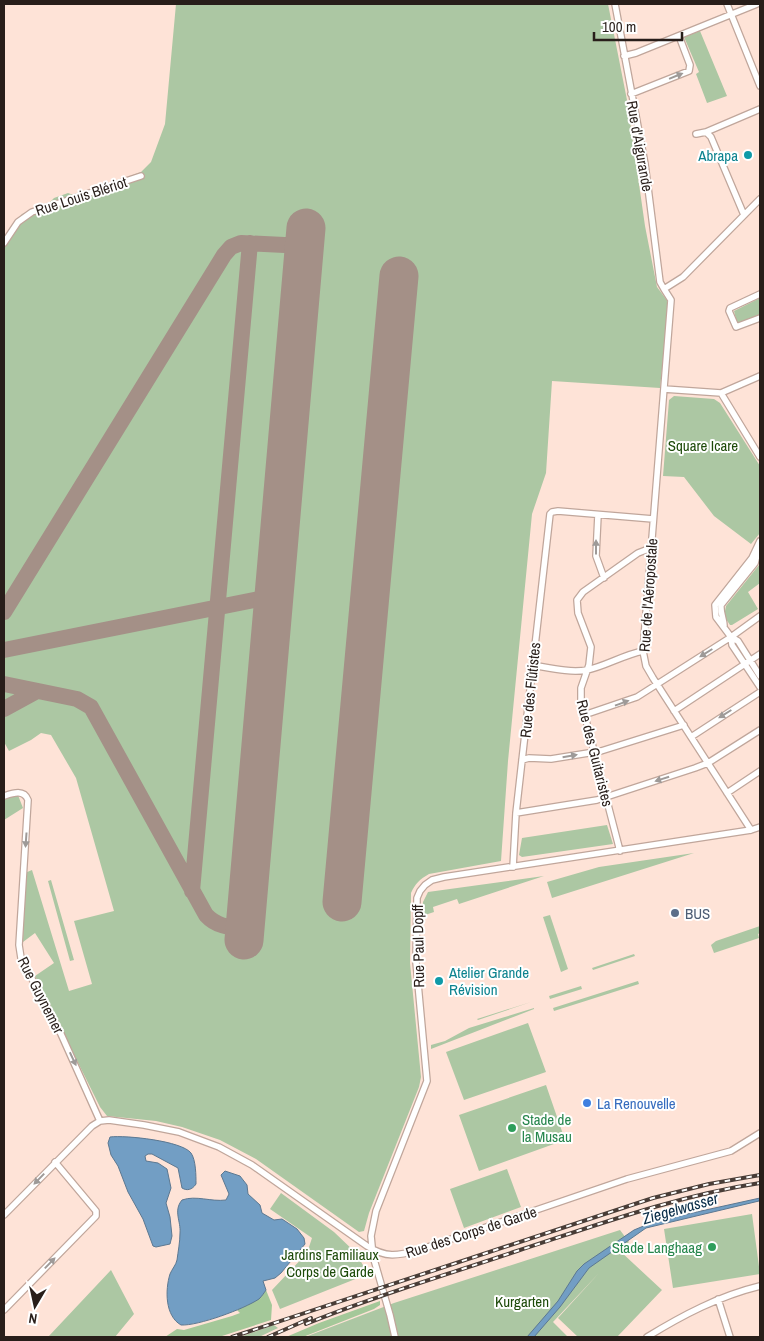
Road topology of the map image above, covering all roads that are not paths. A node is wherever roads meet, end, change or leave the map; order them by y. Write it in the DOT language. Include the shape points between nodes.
graph roads {
  1 [pos="615,4"];
  2 [pos="727,4"];
  3 [pos="757,4"];
  4 [pos="731,14"];
  5 [pos="679,36"];
  6 [pos="624,56"];
  7 [pos="760,86"];
  8 [pos="631,94"];
  9 [pos="760,109"];
  10 [pos="706,132"];
  11 [pos="696,134"];
  12 [pos="141,176"];
  13 [pos="760,199"];
  14 [pos="744,215"];
  15 [pos="4,243"];
  16 [pos="664,289"];
  17 [pos="760,294"];
  18 [pos="760,318"];
  19 [pos="760,376"];
  20 [pos="664,389"];
  21 [pos="721,393"];
  22 [pos="760,457"];
  23 [pos="598,515"];
  24 [pos="653,519"];
  25 [pos="760,541"];
  26 [pos="651,548"];
  27 [pos="604,578"];
  28 [pos="760,616"];
  29 [pos="731,637"];
  30 [pos="643,651"];
  31 [pos="760,654"];
  32 [pos="748,662"];
  33 [pos="532,665"];
  34 [pos="588,670"];
  35 [pos="760,676"];
  36 [pos="657,684"];
  37 [pos="760,687"];
  38 [pos="760,692"];
  39 [pos="674,711"];
  40 [pos="584,715"];
  41 [pos="684,725"];
  42 [pos="760,730"];
  43 [pos="691,737"];
  44 [pos="593,752"];
  45 [pos="522,760"];
  46 [pos="708,763"];
  47 [pos="760,771"];
  48 [pos="727,793"];
  49 [pos="4,796"];
  50 [pos="605,798"];
  51 [pos="516,812"];
  52 [pos="760,827"];
  53 [pos="751,830"];
  54 [pos="620,851"];
  55 [pos="513,867"];
  56 [pos="100,1121"];
  57 [pos="760,1133"];
  58 [pos="55,1162"];
  59 [pos="4,1215"];
  60 [pos="372,1249"];
  61 [pos="760,1286"];
  62 [pos="718,1299"];
  63 [pos="4,1310"];
  64 [pos="394,1337"];
  65 [pos="647,1337"];
  66 [pos="730,1337"];
  1 -- 6 [label="street, Rue d'Aigurande"];
  2 -- 4 [label="street"];
  3 -- 4 [label="street"];
  4 -- 5 [label="street"];
  4 -- 7 [label="street"];
  5 -- 6 [label="street"];
  8 -- 5 [label="street, one-way" via="689,71 690,65"];
  6 -- 8 [label="street, Rue d'Aigurande"];
  8 -- 16 [label="street, Rue d'Aigurande" via="645,164 660,282"];
  9 -- 10 [label="street"];
  10 -- 11 [label="street"];
  10 -- 14 [label="street"];
  12 -- 15 [label="street, Rue Louis Blériot" via="32,212 18,222"];
  13 -- 14 [label="street"];
  14 -- 16 [label="street" via="682,277"];
  16 -- 20 [label="street, Rue d'Aigurande" via="671,300"];
  17 -- 18 [label="street" via="729,311 736,327"];
  19 -- 21 [label="street"];
  20 -- 21 [label="street"];
  20 -- 24 [label="street, Rue de l'Aéropostale"];
  21 -- 22 [label="street"];
  23 -- 24 [label="street"];
  27 -- 23 [label="street, one-way" via="596,556"];
  23 -- 33 [label="street, Rue des Flûtistes" via="550,513"];
  24 -- 26 [label="street, Rue de l'Aéropostale"];
  25 -- 29 [label="street" via="755,563 721,605 724,626"];
  26 -- 27 [label="street, Rue des Guitaristes" via="638,553"];
  26 -- 30 [label="street, Rue de l'Aéropostale"];
  27 -- 34 [label="street, Rue des Guitaristes" via="583,592 576,603 591,647"];
  28 -- 29 [label="street"];
  29 -- 32 [label="street" via="732,645"];
  29 -- 36 [label="street, one-way"];
  30 -- 34 [label="street"];
  30 -- 36 [label="street, Rue de l'Aéropostale" via="646,666"];
  31 -- 32 [label="street"];
  32 -- 35 [label="street"];
  32 -- 37 [label="street"];
  32 -- 39 [label="street"];
  33 -- 34 [label="street"];
  33 -- 45 [label="street, Rue des Flûtistes"];
  34 -- 40 [label="street, Rue des Guitaristes" via="580,693"];
  36 -- 39 [label="street, Rue de l'Aéropostale"];
  40 -- 36 [label="street, one-way" via="632,699"];
  38 -- 43 [label="street, one-way"];
  39 -- 41 [label="street, Rue de l'Aéropostale"];
  40 -- 44 [label="street, Rue des Guitaristes"];
  41 -- 43 [label="street, Rue de l'Aéropostale"];
  41 -- 44 [label="street"];
  42 -- 46 [label="street"];
  43 -- 46 [label="street, Rue de l'Aéropostale"];
  45 -- 44 [label="street, one-way"];
  44 -- 50 [label="street, Rue des Guitaristes"];
  45 -- 51 [label="street, Rue des Flûtistes"];
  46 -- 48 [label="street, Rue de l'Aéropostale"];
  46 -- 50 [label="street, one-way"];
  47 -- 48 [label="street"];
  48 -- 53 [label="street, Rue de l'Aéropostale"];
  49 -- 56 [label="street, Rue Guynemer, one-way" via="16,792 28,800 19,952"];
  50 -- 51 [label="street"];
  50 -- 54 [label="street, Rue des Guitaristes"];
  51 -- 55 [label="street, Rue des Flûtistes"];
  52 -- 53 [label="street, Rue Paul Dopff"];
  53 -- 54 [label="street, Rue Paul Dopff"];
  54 -- 55 [label="street, Rue Paul Dopff"];
  55 -- 60 [label="street, Rue Paul Dopff" via="432,880 417,898 416,962 427,1081 376,1211"];
  56 -- 58 [label="street"];
  56 -- 60 [label="street, Rue des Corps de Garde" via="122,1121 179,1132 219,1147 252,1165"];
  57 -- 60 [label="street, Rue des Corps de Garde" via="731,1152 627,1180 419,1250 392,1255"];
  58 -- 59 [label="street, one-way"];
  63 -- 58 [label="street, one-way" via="96,1216 96,1211"];
  60 -- 64 [label="street, Rue Paul Dopff"];
  61 -- 62 [label="street"];
  62 -- 65 [label="street"];
  62 -- 66 [label="street"];
}
